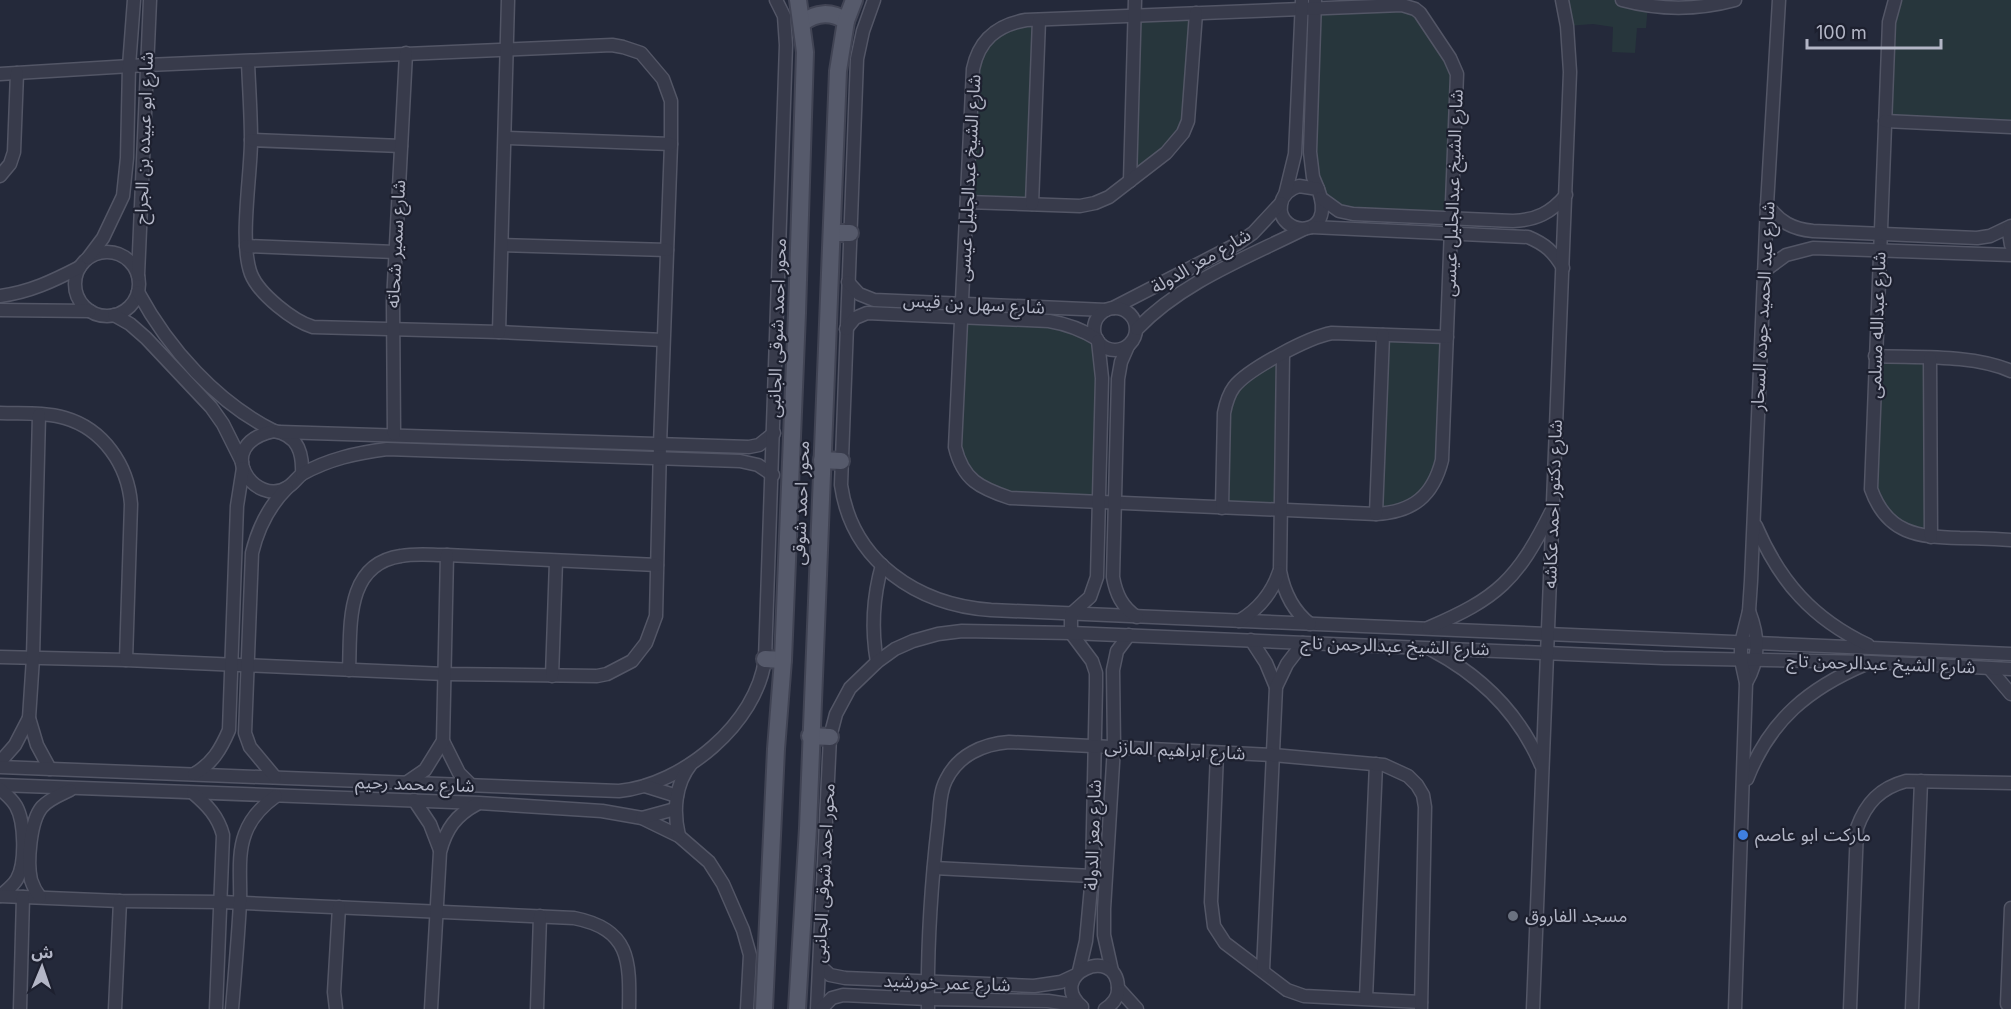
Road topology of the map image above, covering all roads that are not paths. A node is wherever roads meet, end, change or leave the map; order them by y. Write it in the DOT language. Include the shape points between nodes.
graph roads {
  1 [pos="134,0"];
  2 [pos="150,0"];
  3 [pos="508,0"];
  4 [pos="776,0"];
  5 [pos="798,0"];
  6 [pos="854,0"];
  7 [pos="874,0"];
  8 [pos="1135,0"];
  9 [pos="1562,0"];
  10 [pos="1622,0"];
  11 [pos="1735,0"];
  12 [pos="1779,0"];
  13 [pos="1895,0"];
  14 [pos="1301,4"];
  15 [pos="1315,4"];
  16 [pos="1196,12"];
  17 [pos="1135,15"];
  18 [pos="1039,20"];
  19 [pos="846,21"];
  20 [pos="802,23"];
  21 [pos="507,49"];
  22 [pos="406,53"];
  23 [pos="248,62"];
  24 [pos="147,65"];
  25 [pos="129,66"];
  26 [pos="0,74"];
  27 [pos="17,74"];
  28 [pos="1885,121"];
  29 [pos="2011,127"];
  30 [pos="505,138"];
  31 [pos="251,140"];
  32 [pos="671,144"];
  33 [pos="401,146"];
  34 [pos="0,176"];
  35 [pos="1130,181"];
  36 [pos="1320,194"];
  37 [pos="1566,195"];
  38 [pos="1283,199"];
  39 [pos="968,202"];
  40 [pos="1032,204"];
  41 [pos="1767,205"];
  42 [pos="1452,218"];
  43 [pos="2011,226"];
  44 [pos="1308,228"];
  45 [pos="1452,232"];
  46 [pos="832,233"];
  47 [pos="850,234"];
  48 [pos="1880,234"];
  49 [pos="502,245"];
  50 [pos="2011,245"];
  51 [pos="246,246"];
  52 [pos="667,250"];
  53 [pos="1880,251"];
  54 [pos="395,252"];
  55 [pos="2011,255"];
  56 [pos="84,262"];
  57 [pos="1563,268"];
  58 [pos="1764,271"];
  59 [pos="138,275"];
  60 [pos="848,282"];
  61 [pos="138,292"];
  62 [pos="0,296"];
  63 [pos="963,303"];
  64 [pos="1109,309"];
  65 [pos="0,310"];
  66 [pos="90,311"];
  67 [pos="114,315"];
  68 [pos="962,317"];
  69 [pos="393,329"];
  70 [pos="846,329"];
  71 [pos="1137,329"];
  72 [pos="499,332"];
  73 [pos="1383,335"];
  74 [pos="1447,337"];
  75 [pos="663,340"];
  76 [pos="1097,340"];
  77 [pos="1128,346"];
  78 [pos="1284,354"];
  79 [pos="1875,356"];
  80 [pos="1930,358"];
  81 [pos="2011,371"];
  82 [pos="0,413"];
  83 [pos="39,415"];
  84 [pos="277,431"];
  85 [pos="774,433"];
  86 [pos="394,434"];
  87 [pos="660,445"];
  88 [pos="659,459"];
  89 [pos="822,460"];
  90 [pos="842,461"];
  91 [pos="243,465"];
  92 [pos="302,474"];
  93 [pos="773,475"];
  94 [pos="287,488"];
  95 [pos="1100,502"];
  96 [pos="1116,503"];
  97 [pos="1222,508"];
  98 [pos="1553,508"];
  99 [pos="1280,511"];
  100 [pos="1376,514"];
  101 [pos="1755,524"];
  102 [pos="1931,537"];
  103 [pos="2011,540"];
  104 [pos="447,555"];
  105 [pos="556,561"];
  106 [pos="882,565"];
  107 [pos="657,566"];
  108 [pos="1280,571"];
  109 [pos="1749,611"];
  110 [pos="1071,614"];
  111 [pos="1137,617"];
  112 [pos="1239,621"];
  113 [pos="1310,624"];
  114 [pos="1425,629"];
  115 [pos="1071,633"];
  116 [pos="1548,634"];
  117 [pos="1129,635"];
  118 [pos="1251,640"];
  119 [pos="1303,643"];
  120 [pos="1741,643"];
  121 [pos="1757,643"];
  122 [pos="1428,648"];
  123 [pos="1875,648"];
  124 [pos="1923,650"];
  125 [pos="1547,653"];
  126 [pos="2011,654"];
  127 [pos="0,657"];
  128 [pos="33,658"];
  129 [pos="765,659"];
  130 [pos="126,660"];
  131 [pos="783,660"];
  132 [pos="1741,660"];
  133 [pos="1756,661"];
  134 [pos="877,662"];
  135 [pos="1871,662"];
  136 [pos="1922,665"];
  137 [pos="231,666"];
  138 [pos="249,666"];
  139 [pos="1989,668"];
  140 [pos="2011,669"];
  141 [pos="349,670"];
  142 [pos="445,674"];
  143 [pos="552,676"];
  144 [pos="1746,683"];
  145 [pos="1276,687"];
  146 [pos="2011,694"];
  147 [pos="29,718"];
  148 [pos="810,736"];
  149 [pos="830,737"];
  150 [pos="443,741"];
  151 [pos="1096,747"];
  152 [pos="1114,747"];
  153 [pos="1217,753"];
  154 [pos="1273,755"];
  155 [pos="696,759"];
  156 [pos="0,762"];
  157 [pos="1376,764"];
  158 [pos="0,767"];
  159 [pos="50,769"];
  160 [pos="1543,771"];
  161 [pos="118,772"];
  162 [pos="193,774"];
  163 [pos="275,777"];
  164 [pos="1921,781"];
  165 [pos="345,782"];
  166 [pos="406,783"];
  167 [pos="2011,783"];
  168 [pos="472,786"];
  169 [pos="645,786"];
  170 [pos="0,787"];
  171 [pos="73,789"];
  172 [pos="1744,789"];
  173 [pos="117,790"];
  174 [pos="193,793"];
  175 [pos="276,796"];
  176 [pos="677,796"];
  177 [pos="345,797"];
  178 [pos="414,800"];
  179 [pos="479,803"];
  180 [pos="675,809"];
  181 [pos="642,818"];
  182 [pos="679,836"];
  183 [pos="440,852"];
  184 [pos="934,868"];
  185 [pos="1092,876"];
  186 [pos="0,896"];
  187 [pos="24,897"];
  188 [pos="40,897"];
  189 [pos="120,901"];
  190 [pos="221,902"];
  191 [pos="240,903"];
  192 [pos="339,907"];
  193 [pos="2011,908"];
  194 [pos="437,911"];
  195 [pos="540,916"];
  196 [pos="750,955"];
  197 [pos="767,956"];
  198 [pos="820,966"];
  199 [pos="1263,970"];
  200 [pos="1112,971"];
  201 [pos="1077,973"];
  202 [pos="928,982"];
  203 [pos="1119,988"];
  204 [pos="1366,998"];
  205 [pos="928,1004"];
  206 [pos="2006,1005"];
  207 [pos="1421,1006"];
  208 [pos="1083,1008"];
  209 [pos="20,1009"];
  210 [pos="115,1009"];
  211 [pos="216,1009"];
  212 [pos="232,1009"];
  213 [pos="336,1009"];
  214 [pos="431,1009"];
  215 [pos="537,1009"];
  216 [pos="628,1009"];
  217 [pos="747,1009"];
  218 [pos="764,1009"];
  219 [pos="797,1009"];
  220 [pos="819,1009"];
  221 [pos="1105,1009"];
  222 [pos="1137,1009"];
  223 [pos="1533,1009"];
  224 [pos="1735,1009"];
  225 [pos="1850,1009"];
  226 [pos="1912,1009"];
  1 -- 25 [label="street, شارع ابو عبيده بن الجراح"];
  2 -- 24 [label="street, شارع ابو عبيده بن الجراح"];
  3 -- 21 [label="street"];
  4 -- 85 [label="street, محور احمد شوقى الجانبى" via="784,16 786,45"];
  5 -- 20 [label="main road, محور احمد شوقى"];
  6 -- 19 [label="main road, محور احمد شوقى"];
  7 -- 47 [label="street" via="857,59"];
  8 -- 17 [label="street"];
  9 -- 37 [label="street, شارع دكتور احمد عكاشه" via="1570,72"];
  10 -- 11 [label="street" via="1677,8"];
  12 -- 41 [label="street, شارع عبد الحميد جوده السحار"];
  13 -- 28 [label="street, شارع عبدالله مسلمى" via="1889,22"];
  14 -- 15 [label="street, شارع الشيخ عبدالجليل عيسى"];
  14 -- 16 [label="street, شارع الشيخ عبدالجليل عيسى"];
  14 -- 38 [label="street, شارع معز الدولة" via="1296,154"];
  15 -- 36 [label="street" via="1310,152"];
  15 -- 42 [label="street, شارع الشيخ عبدالجليل عيسى" via="1409,6 1420,13 1450,58 1457,74"];
  16 -- 17 [label="street, شارع الشيخ عبدالجليل عيسى"];
  16 -- 35 [label="street" via="1188,122 1175,144"];
  17 -- 18 [label="street, شارع الشيخ عبدالجليل عيسى"];
  17 -- 35 [label="street"];
  18 -- 39 [label="street, شارع الشيخ عبدالجليل عيسى" via="1001,27 990,35 976,56"];
  18 -- 40 [label="street"];
  19 -- 20 [label="main road" via="820,14"];
  19 -- 46 [label="main road, محور احمد شوقى" via="838,71"];
  20 -- 131 [label="main road, محور احمد شوقى" via="805,64"];
  21 -- 22 [label="street"];
  21 -- 30 [label="street"];
  21 -- 32 [label="street" via="612,45 641,53 669,92"];
  22 -- 23 [label="street"];
  22 -- 33 [label="street, شارع سمير شحاته"];
  23 -- 24 [label="street"];
  23 -- 31 [label="street"];
  24 -- 25 [label="street"];
  24 -- 59 [label="street, شارع ابو عبيده بن الجراح"];
  25 -- 27 [label="street"];
  25 -- 56 [label="street, شارع ابو عبيده بن الجراح" via="123,196 103,238"];
  26 -- 27 [label="street"];
  27 -- 34 [label="street" via="14,152"];
  28 -- 29 [label="street"];
  28 -- 48 [label="street, شارع عبدالله مسلمى"];
  30 -- 32 [label="street"];
  30 -- 49 [label="street"];
  31 -- 33 [label="street"];
  31 -- 51 [label="street"];
  32 -- 52 [label="street"];
  33 -- 54 [label="street, شارع سمير شحاته"];
  35 -- 40 [label="street" via="1095,203"];
  36 -- 38 [label="street" via="1299,186"];
  36 -- 42 [label="street" via="1339,211 1353,214"];
  36 -- 44 [label="street" via="1322,214"];
  37 -- 42 [label="street" via="1556,207 1528,220"];
  37 -- 57 [label="street, شارع دكتور احمد عكاشه"];
  38 -- 44 [label="street" via="1283,218 1288,224"];
  38 -- 64 [label="street, شارع معز الدولة" via="1253,233 1237,244"];
  39 -- 40 [label="street"];
  39 -- 63 [label="street, شارع الشيخ عبدالجليل عيسى"];
  41 -- 48 [label="street" via="1775,216 1799,230"];
  41 -- 58 [label="street, شارع عبد الحميد جوده السحار"];
  42 -- 45 [label="street, شارع الشيخ عبدالجليل عيسى"];
  43 -- 48 [label="street" via="1977,238"];
  43 -- 50 [label="street"];
  44 -- 45 [label="street"];
  44 -- 71 [label="street, شارع معز الدولة" via="1186,288"];
  45 -- 57 [label="street" via="1528,237 1543,243"];
  45 -- 74 [label="street, شارع الشيخ عبدالجليل عيسى"];
  46 -- 47 [label="main road"];
  46 -- 89 [label="main road, محور احمد شوقى"];
  47 -- 60 [label="street"];
  48 -- 53 [label="street, شارع عبدالله مسلمى"];
  49 -- 52 [label="street"];
  49 -- 72 [label="street"];
  51 -- 54 [label="street"];
  51 -- 69 [label="street" via="252,277 301,323 313,327"];
  52 -- 75 [label="street"];
  53 -- 55 [label="street"];
  53 -- 58 [label="street" via="1799,250"];
  53 -- 79 [label="street, شارع عبدالله مسلمى"];
  54 -- 69 [label="street, شارع سمير شحاته"];
  56 -- 59 [label="street" via="98,254 116,254 126,259"];
  56 -- 62 [label="street" via="41,287"];
  56 -- 66 [label="street" via="76,274 76,291"];
  57 -- 98 [label="street, شارع دكتور احمد عكاشه"];
  58 -- 101 [label="street, شارع عبد الحميد جوده السحار"];
  59 -- 61 [label="street"];
  60 -- 63 [label="street, شارع سهل بن قيس" via="859,294 874,300"];
  60 -- 70 [label="street"];
  61 -- 67 [label="street" via="129,307"];
  61 -- 84 [label="street" via="161,331 225,400"];
  63 -- 64 [label="street, شارع سهل بن قيس"];
  63 -- 68 [label="street, شارع الشيخ عبدالجليل عيسى"];
  64 -- 71 [label="street" via="1129,313"];
  64 -- 76 [label="street" via="1095,323"];
  65 -- 66 [label="street"];
  66 -- 67 [label="street"];
  67 -- 91 [label="street" via="146,338 211,407"];
  68 -- 70 [label="street, شارع سهل بن قيس" via="867,313 855,318"];
  68 -- 76 [label="street, شارع سهل بن قيس" via="1067,324"];
  68 -- 95 [label="street, شارع الشيخ عبدالجليل عيسى" via="955,447 963,470 982,487 1010,498"];
  69 -- 72 [label="street"];
  69 -- 86 [label="street, شارع سمير شحاته"];
  70 -- 90 [label="street"];
  71 -- 77 [label="street"];
  72 -- 75 [label="street"];
  73 -- 74 [label="street"];
  73 -- 78 [label="street" via="1332,333"];
  73 -- 100 [label="street"];
  74 -- 100 [label="street, شارع الشيخ عبدالجليل عيسى" via="1442,460 1438,475 1420,500 1399,511"];
  75 -- 87 [label="street"];
  76 -- 77 [label="street" via="1106,349"];
  76 -- 95 [label="street" via="1102,378"];
  77 -- 96 [label="street" via="1118,379"];
  78 -- 97 [label="street" via="1243,378 1227,400"];
  78 -- 99 [label="street"];
  79 -- 80 [label="street"];
  79 -- 102 [label="street, شارع عبدالله مسلمى" via="1871,489 1882,513 1892,523"];
  80 -- 81 [label="street" via="1968,360"];
  80 -- 102 [label="street"];
  82 -- 83 [label="street"];
  83 -- 128 [label="street"];
  83 -- 130 [label="street" via="63,417 90,429 111,450 126,475 131,504"];
  84 -- 86 [label="street"];
  84 -- 91 [label="street" via="250,441"];
  84 -- 92 [label="street" via="298,446"];
  85 -- 87 [label="street" via="749,447"];
  85 -- 93 [label="street, محور احمد شوقى الجانبى"];
  86 -- 87 [label="street"];
  87 -- 88 [label="street"];
  88 -- 92 [label="street" via="387,449 339,457"];
  88 -- 93 [label="street" via="750,462"];
  88 -- 107 [label="street"];
  89 -- 90 [label="main road"];
  89 -- 148 [label="main road, محور احمد شوقى"];
  90 -- 106 [label="street" via="843,503 849,521"];
  91 -- 94 [label="street" via="254,485 274,490"];
  91 -- 137 [label="street" via="237,506"];
  92 -- 94 [label="street"];
  93 -- 129 [label="street, محور احمد شوقى الجانبى"];
  94 -- 138 [label="street" via="267,513 252,553"];
  95 -- 96 [label="street, شارع الشيخ عبدالجليل عيسى"];
  95 -- 110 [label="street" via="1095,587"];
  96 -- 97 [label="street, شارع الشيخ عبدالجليل عيسى"];
  96 -- 111 [label="street" via="1114,587 1123,604"];
  97 -- 99 [label="street, شارع الشيخ عبدالجليل عيسى"];
  98 -- 114 [label="street" via="1532,550 1505,584 1471,609"];
  98 -- 116 [label="street, شارع دكتور احمد عكاشه"];
  99 -- 100 [label="street, شارع الشيخ عبدالجليل عيسى"];
  99 -- 108 [label="street"];
  101 -- 109 [label="street, شارع عبد الحميد جوده السحار"];
  101 -- 123 [label="street" via="1772,560 1801,599 1848,636"];
  102 -- 103 [label="street, شارع عبدالله مسلمى"];
  104 -- 105 [label="street"];
  104 -- 141 [label="street" via="398,556 364,578 353,602"];
  104 -- 142 [label="street"];
  105 -- 107 [label="street"];
  105 -- 143 [label="street"];
  106 -- 110 [label="street, شارع الشيخ عبدالرحمن تاج" via="914,589 951,605"];
  106 -- 134 [label="street" via="873,613"];
  107 -- 143 [label="street" via="656,616 646,643 632,661 607,674"];
  108 -- 112 [label="street" via="1264,600"];
  108 -- 113 [label="street" via="1289,601"];
  109 -- 120 [label="street, شارع عبد الحميد جوده السحار"];
  109 -- 121 [label="street, شارع عبد الحميد جوده السحار"];
  110 -- 111 [label="street, شارع الشيخ عبدالرحمن تاج"];
  110 -- 115 [label="street"];
  111 -- 112 [label="street, شارع الشيخ عبدالرحمن تاج"];
  112 -- 113 [label="street, شارع الشيخ عبدالرحمن تاج"];
  113 -- 114 [label="street, شارع الشيخ عبدالرحمن تاج"];
  114 -- 116 [label="street, شارع الشيخ عبدالرحمن تاج"];
  115 -- 117 [label="street, شارع الشيخ عبدالرحمن تاج"];
  115 -- 134 [label="street, شارع الشيخ عبدالرحمن تاج" via="938,634 895,649"];
  115 -- 151 [label="street, شارع معز الدولة" via="1095,669"];
  116 -- 120 [label="street, شارع الشيخ عبدالرحمن تاج"];
  116 -- 125 [label="street, شارع دكتور احمد عكاشه"];
  117 -- 118 [label="street, شارع الشيخ عبدالرحمن تاج"];
  117 -- 152 [label="street, شارع معز الدولة" via="1117,651 1113,670"];
  118 -- 119 [label="street, شارع الشيخ عبدالرحمن تاج"];
  118 -- 145 [label="street"];
  119 -- 122 [label="street, شارع الشيخ عبدالرحمن تاج"];
  119 -- 145 [label="street"];
  120 -- 121 [label="street, شارع الشيخ عبدالرحمن تاج"];
  120 -- 132 [label="street, شارع عبد الحميد جوده السحار"];
  121 -- 123 [label="street, شارع الشيخ عبدالرحمن تاج"];
  121 -- 133 [label="street, شارع عبد الحميد جوده السحار"];
  122 -- 125 [label="street, شارع الشيخ عبدالرحمن تاج"];
  122 -- 160 [label="street" via="1473,675 1503,703 1526,735"];
  123 -- 124 [label="street, شارع الشيخ عبدالرحمن تاج"];
  124 -- 126 [label="street, شارع الشيخ عبدالرحمن تاج"];
  124 -- 136 [label="street"];
  125 -- 132 [label="street, شارع الشيخ عبدالرحمن تاج"];
  125 -- 160 [label="street, شارع دكتور احمد عكاشه"];
  127 -- 128 [label="street"];
  128 -- 130 [label="street"];
  128 -- 147 [label="street"];
  129 -- 131 [label="main road"];
  129 -- 155 [label="street, شارع محمد رحيم" via="756,692 742,715"];
  130 -- 137 [label="street"];
  131 -- 197 [label="main road, محور احمد شوقى"];
  132 -- 133 [label="street, شارع الشيخ عبدالرحمن تاج"];
  132 -- 144 [label="street, شارع عبد الحميد جوده السحار"];
  133 -- 135 [label="street, شارع الشيخ عبدالرحمن تاج"];
  133 -- 144 [label="street, شارع عبد الحميد جوده السحار"];
  134 -- 149 [label="street, شارع الشيخ عبدالرحمن تاج" via="850,688 836,714"];
  135 -- 136 [label="street, شارع الشيخ عبدالرحمن تاج"];
  135 -- 172 [label="street" via="1815,690 1791,710 1771,733"];
  136 -- 139 [label="street, شارع الشيخ عبدالرحمن تاج"];
  137 -- 138 [label="street"];
  137 -- 162 [label="street" via="229,730 211,761"];
  138 -- 141 [label="street"];
  138 -- 163 [label="street" via="245,733 250,747"];
  139 -- 140 [label="street, شارع الشيخ عبدالرحمن تاج"];
  139 -- 146 [label="street"];
  141 -- 142 [label="street"];
  142 -- 143 [label="street"];
  142 -- 150 [label="street"];
  144 -- 172 [label="street, شارع عبد الحميد جوده السحار"];
  145 -- 154 [label="street"];
  147 -- 156 [label="street" via="15,745"];
  147 -- 159 [label="street"];
  148 -- 149 [label="main road"];
  148 -- 219 [label="main road, محور احمد شوقى"];
  149 -- 198 [label="street, محور احمد شوقى الجانبى"];
  150 -- 166 [label="street" via="425,770"];
  150 -- 168 [label="street" via="459,773"];
  151 -- 152 [label="street, شارع ابراهيم المازنى"];
  151 -- 184 [label="street, شارع ابراهيم المازنى" via="993,743 964,757 945,781"];
  151 -- 185 [label="street, شارع معز الدولة"];
  152 -- 153 [label="street, شارع ابراهيم المازنى"];
  152 -- 200 [label="street, شارع معز الدولة" via="1104,909 1104,935"];
  153 -- 154 [label="street, شارع ابراهيم المازنى"];
  153 -- 199 [label="street" via="1211,902 1214,926 1225,943"];
  154 -- 157 [label="street, شارع ابراهيم المازنى"];
  154 -- 199 [label="street"];
  155 -- 169 [label="street, شارع محمد رحيم"];
  155 -- 176 [label="street" via="683,776"];
  157 -- 204 [label="street"];
  157 -- 207 [label="street, شارع ابراهيم المازنى" via="1408,776 1420,790 1425,807"];
  158 -- 159 [label="street, شارع محمد رحيم"];
  159 -- 161 [label="street, شارع محمد رحيم"];
  160 -- 223 [label="street, شارع دكتور احمد عكاشه"];
  161 -- 162 [label="street, شارع محمد رحيم"];
  161 -- 173 [label="street"];
  162 -- 163 [label="street, شارع محمد رحيم"];
  163 -- 165 [label="street, شارع محمد رحيم"];
  164 -- 167 [label="street"];
  164 -- 225 [label="street" via="1900,783 1880,792 1862,814 1857,828"];
  164 -- 226 [label="street"];
  165 -- 166 [label="street, شارع محمد رحيم"];
  165 -- 177 [label="street"];
  166 -- 168 [label="street, شارع محمد رحيم"];
  168 -- 169 [label="street, شارع محمد رحيم" via="619,791"];
  169 -- 176 [label="street"];
  170 -- 171 [label="street, شارع محمد رحيم"];
  170 -- 186 [label="street" via="22,822 23,853 16,880"];
  171 -- 173 [label="street, شارع محمد رحيم"];
  171 -- 188 [label="street" via="43,805 35,819 30,874"];
  172 -- 224 [label="street, شارع عبد الحميد جوده السحار"];
  173 -- 174 [label="street, شارع محمد رحيم"];
  174 -- 175 [label="street, شارع محمد رحيم"];
  174 -- 190 [label="street" via="220,825"];
  175 -- 177 [label="street, شارع محمد رحيم"];
  175 -- 191 [label="street" via="261,807 244,835"];
  176 -- 180 [label="street"];
  177 -- 178 [label="street, شارع محمد رحيم"];
  178 -- 179 [label="street, شارع محمد رحيم"];
  178 -- 183 [label="street" via="430,824"];
  179 -- 181 [label="street, شارع محمد رحيم" via="602,811"];
  179 -- 183 [label="street" via="453,822"];
  180 -- 181 [label="street"];
  180 -- 182 [label="street"];
  181 -- 182 [label="street, شارع محمد رحيم"];
  182 -- 196 [label="street, شارع محمد رحيم" via="709,862 723,884"];
  183 -- 194 [label="street"];
  184 -- 185 [label="street"];
  184 -- 202 [label="street, شارع ابراهيم المازنى"];
  185 -- 201 [label="street, شارع معز الدولة" via="1086,941"];
  186 -- 187 [label="street"];
  187 -- 188 [label="street"];
  187 -- 209 [label="street"];
  188 -- 189 [label="street"];
  189 -- 190 [label="street"];
  189 -- 210 [label="street"];
  190 -- 191 [label="street"];
  190 -- 211 [label="street"];
  191 -- 192 [label="street"];
  191 -- 212 [label="street"];
  192 -- 194 [label="street"];
  192 -- 213 [label="street"];
  193 -- 206 [label="street"];
  194 -- 195 [label="street"];
  194 -- 214 [label="street"];
  195 -- 215 [label="street"];
  195 -- 216 [label="street" via="590,921 617,941 630,972"];
  196 -- 197 [label="main road"];
  196 -- 217 [label="street"];
  197 -- 218 [label="main road, محور احمد شوقى"];
  198 -- 202 [label="street, شارع عمر خورشيد" via="830,975 845,978"];
  198 -- 220 [label="street, محور احمد شوقى الجانبى"];
  199 -- 204 [label="street" via="1295,994"];
  200 -- 201 [label="street, شارع عمر خورشيد" via="1093,965"];
  200 -- 203 [label="street, شارع معز الدولة"];
  201 -- 202 [label="street, شارع عمر خورشيد" via="1060,982 1034,986"];
  201 -- 208 [label="street, شارع معز الدولة" via="1072,988"];
  202 -- 205 [label="street, شارع ابراهيم المازنى"];
  203 -- 221 [label="street"];
  203 -- 222 [label="street"];
  204 -- 207 [label="street"];
  205 -- 208 [label="street, شارع عمر خورشيد" via="1048,1001"];
  205 -- 220 [label="street, شارع عمر خورشيد" via="843,995"];
}
